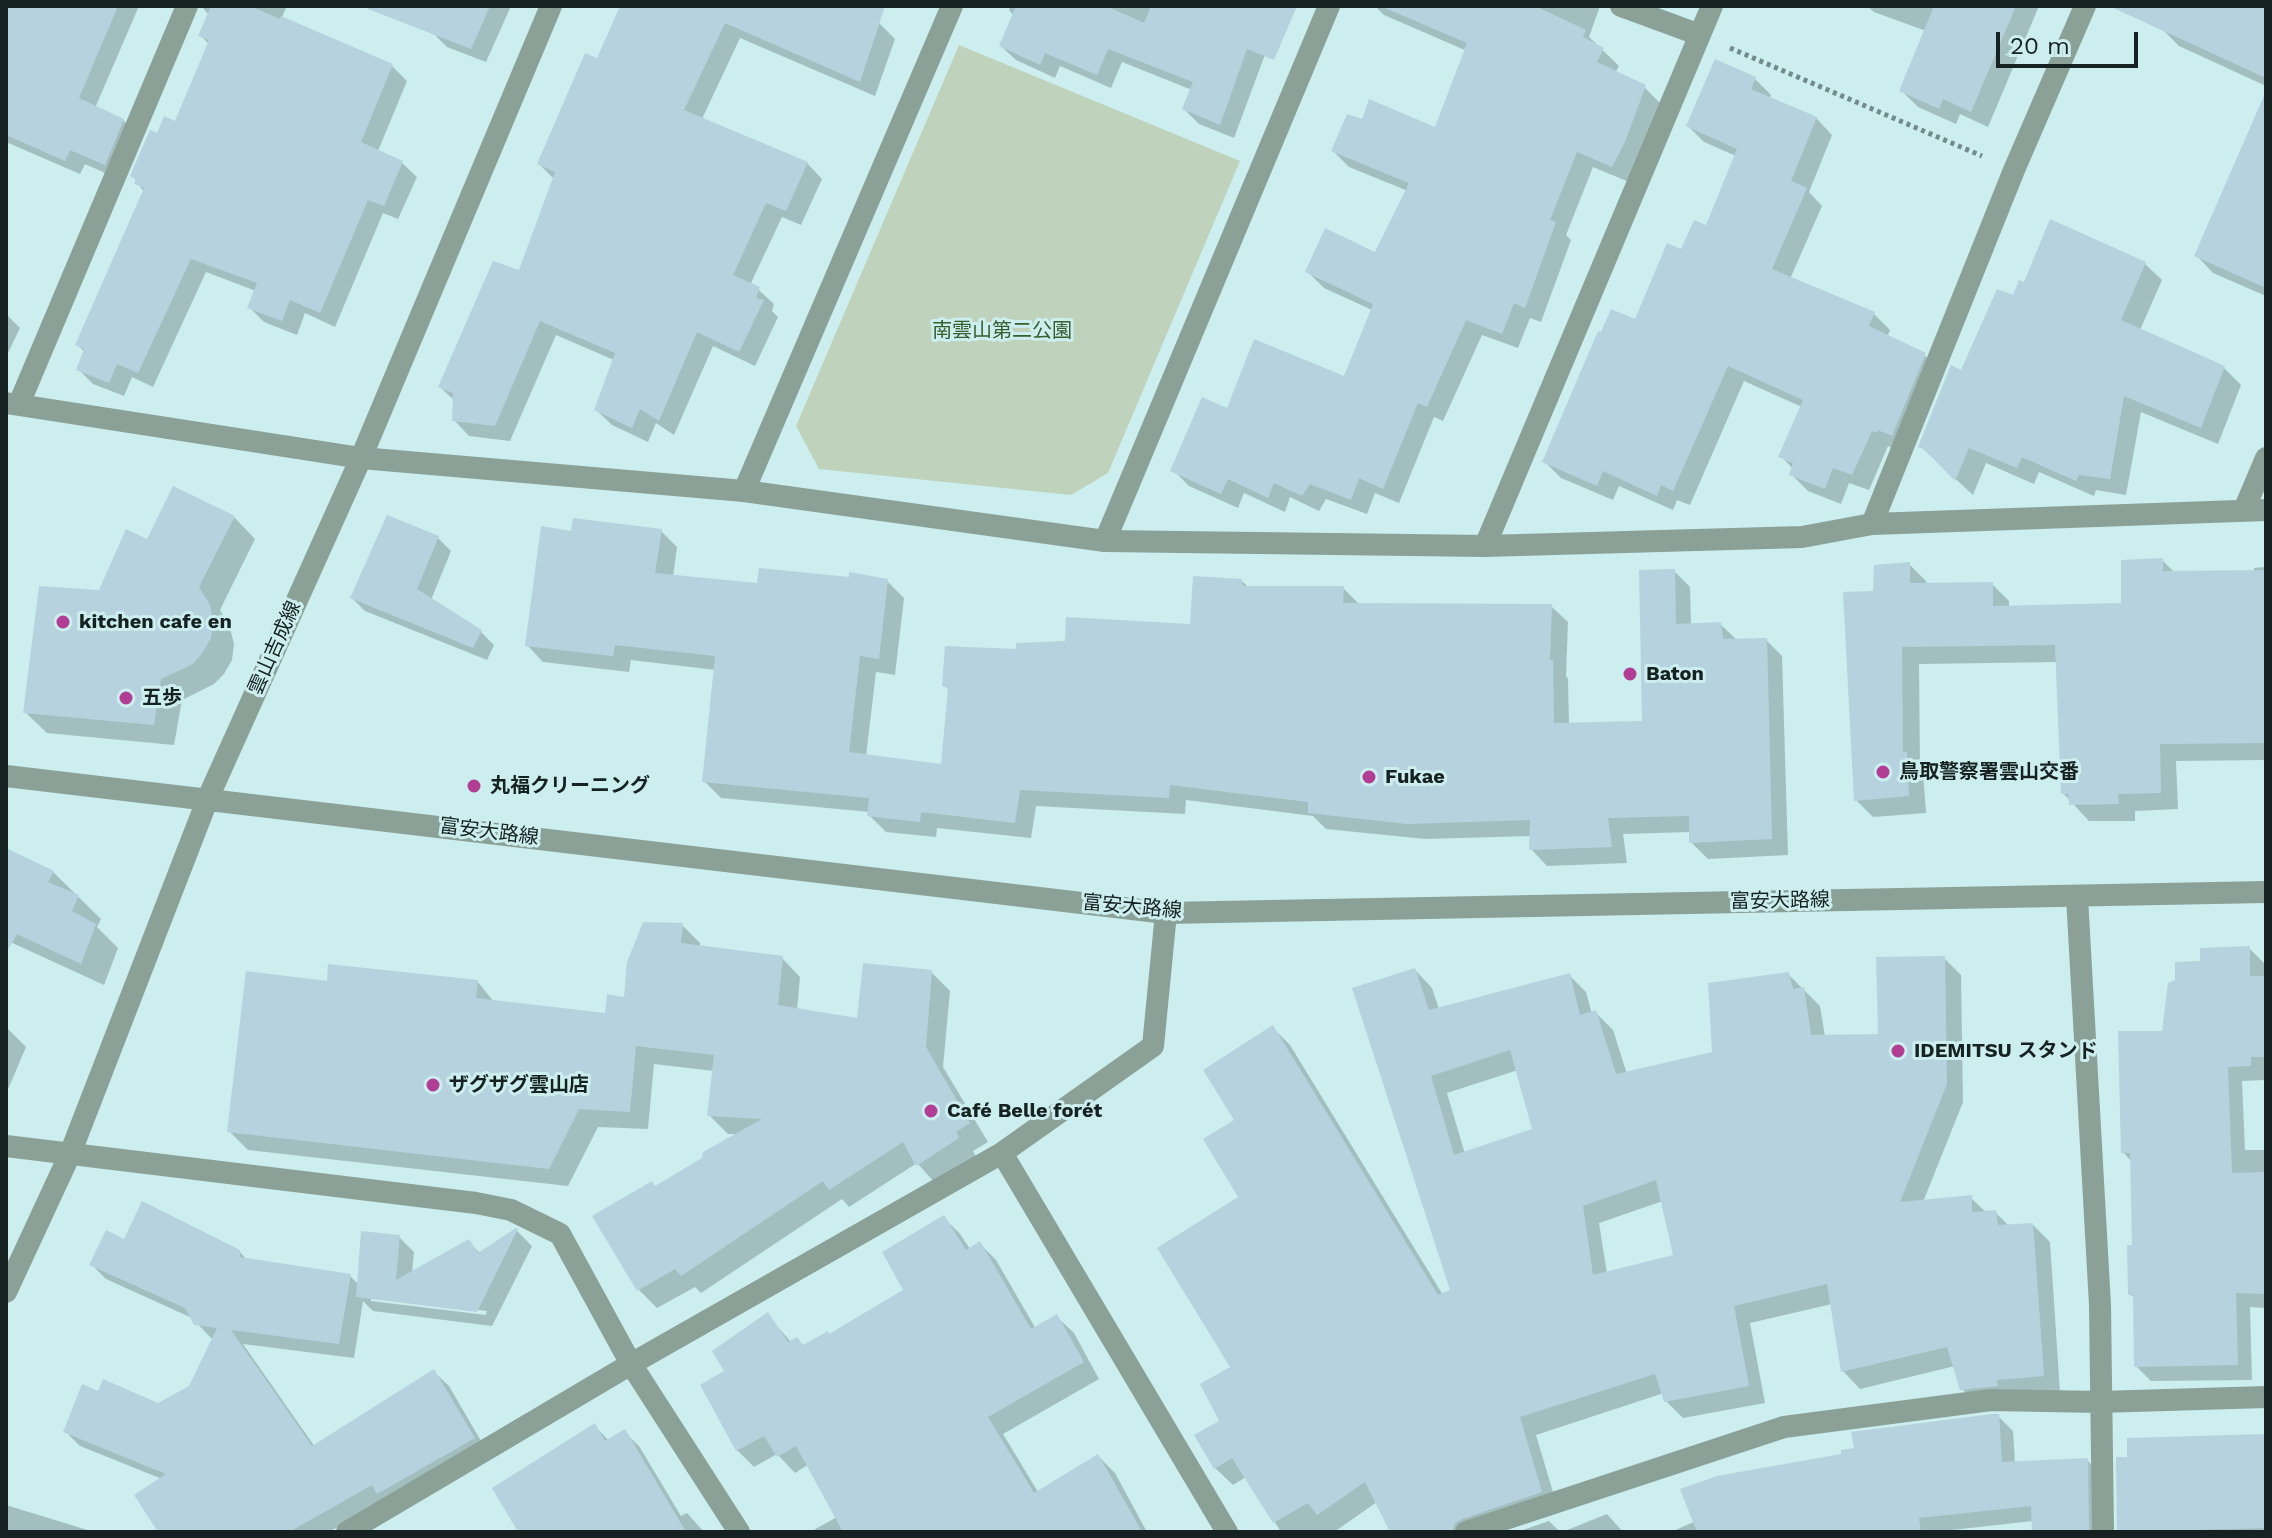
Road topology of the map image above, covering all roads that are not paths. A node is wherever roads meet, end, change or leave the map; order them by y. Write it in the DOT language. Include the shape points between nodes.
graph roads {
  1 [pos="187,6"];
  2 [pos="551,6"];
  3 [pos="952,6"];
  4 [pos="1329,6"];
  5 [pos="1621,6"];
  6 [pos="1712,6"];
  7 [pos="2085,6"];
  8 [pos="1700,35"];
  9 [pos="12,403"];
  10 [pos="361,458"];
  11 [pos="2266,458"];
  12 [pos="744,491"];
  13 [pos="2255,510"];
  14 [pos="1872,524"];
  15 [pos="1105,541"];
  16 [pos="1485,546"];
  17 [pos="6,776"];
  18 [pos="208,798"];
  19 [pos="2266,892"];
  20 [pos="2077,897"];
  21 [pos="1166,913"];
  22 [pos="6,1146"];
  23 [pos="1002,1153"];
  24 [pos="70,1154"];
  25 [pos="6,1292"];
  26 [pos="631,1364"];
  27 [pos="2266,1397"];
  28 [pos="2100,1402"];
  29 [pos="347,1532"];
  30 [pos="739,1532"];
  31 [pos="1227,1532"];
  32 [pos="1466,1532"];
  33 [pos="2103,1532"];
  1 -- 9 [label="street"];
  2 -- 10 [label="street, 雲山吉成線"];
  3 -- 12 [label="street"];
  4 -- 15 [label="street"];
  5 -- 8 [label="street"];
  6 -- 8 [label="street"];
  7 -- 14 [label="street"];
  8 -- 16 [label="street"];
  9 -- 10 [label="street"];
  10 -- 12 [label="street"];
  10 -- 18 [label="street, 雲山吉成線"];
  11 -- 13 [label="street"];
  12 -- 15 [label="street"];
  13 -- 14 [label="street"];
  14 -- 16 [label="street" via="1802,537"];
  15 -- 16 [label="street"];
  17 -- 18 [label="street, 富安大路線"];
  18 -- 21 [label="street, 富安大路線"];
  18 -- 24 [label="street, 雲山吉成線"];
  19 -- 20 [label="street, 富安大路線"];
  20 -- 21 [label="street, 富安大路線"];
  20 -- 28 [label="street" via="2100,1305"];
  21 -- 23 [label="street" via="1153,1046"];
  22 -- 24 [label="street"];
  23 -- 26 [label="street"];
  23 -- 31 [label="street"];
  24 -- 25 [label="street, 雲山吉成線"];
  24 -- 26 [label="street" via="511,1210 560,1234"];
  26 -- 29 [label="street"];
  26 -- 30 [label="street"];
  27 -- 28 [label="street"];
  28 -- 32 [label="street" via="1991,1400 1784,1427"];
  28 -- 33 [label="street"];
}
